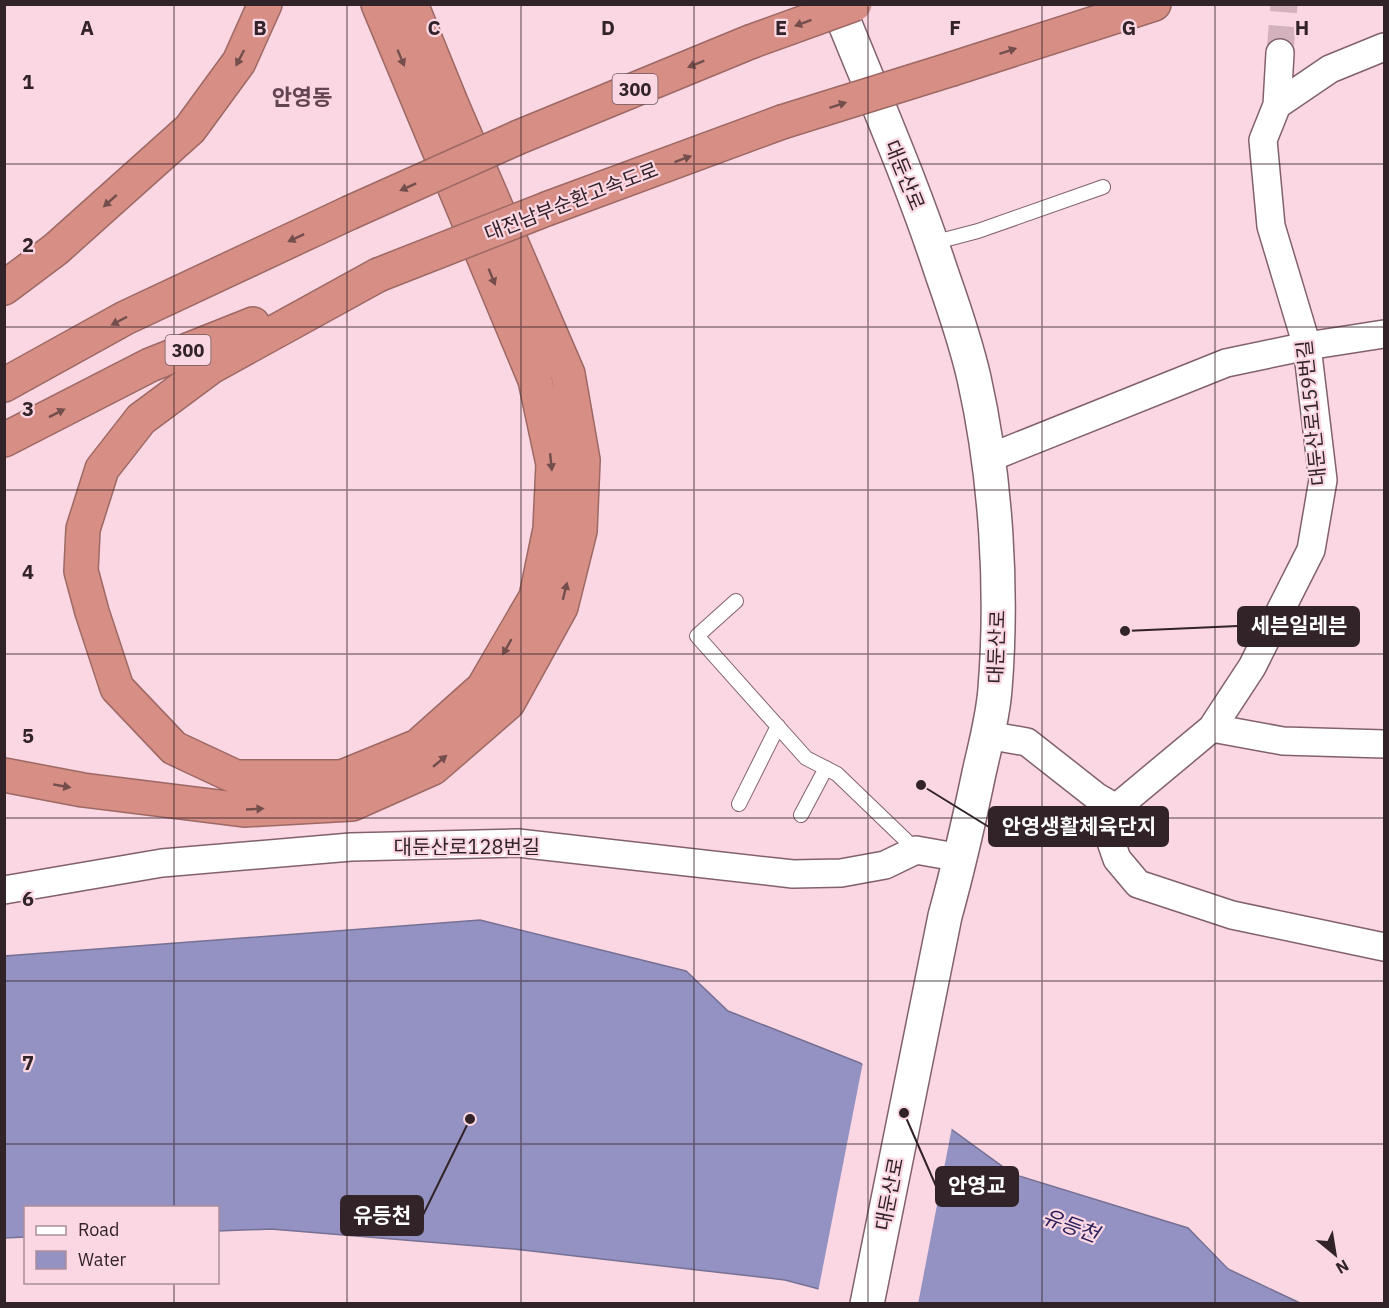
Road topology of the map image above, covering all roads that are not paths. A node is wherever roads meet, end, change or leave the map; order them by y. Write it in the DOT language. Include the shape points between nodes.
graph roads {
  1 [pos="265,4"];
  2 [pos="378,4"];
  3 [pos="411,4"];
  4 [pos="837,4"];
  5 [pos="855,4"];
  6 [pos="1154,4"];
  7 [pos="1384,47"];
  8 [pos="1280,53"];
  9 [pos="1277,105"];
  10 [pos="1102,187"];
  11 [pos="932,243"];
  12 [pos="378,275"];
  13 [pos="4,288"];
  14 [pos="1384,334"];
  15 [pos="1307,346"];
  16 [pos="4,385"];
  17 [pos="4,440"];
  18 [pos="989,458"];
  19 [pos="736,601"];
  20 [pos="778,726"];
  21 [pos="1212,729"];
  22 [pos="987,735"];
  23 [pos="1384,744"];
  24 [pos="826,768"];
  25 [pos="4,775"];
  26 [pos="739,804"];
  27 [pos="1116,808"];
  28 [pos="801,815"];
  29 [pos="916,850"];
  30 [pos="961,858"];
  31 [pos="4,890"];
  32 [pos="1384,946"];
  33 [pos="867,1304"];
  1 -- 13 [label="highway, one-way" via="239,62 190,129 56,249"];
  2 -- 12 [label="highway, one-way" via="535,380 553,464 550,529 536,597 483,688 418,746 342,777 236,777 174,748 117,688 81,571 83,529 102,469 141,419 211,367"];
  25 -- 3 [label="highway, one-way" via="83,790 244,810 352,804 433,768 508,703 561,607 580,531 583,460 567,374"];
  4 -- 11 [label="main road, 대둔산로"];
  5 -- 16 [label="highway, 300, one-way, bridge" via="750,42 519,137 349,213 125,318"];
  12 -- 6 [label="highway, 대전남부순환고속도로 / 300, one-way, bridge" via="782,122"];
  7 -- 9 [label="street" via="1330,69"];
  8 -- 9 [label="street, 대둔산로159번길"];
  9 -- 15 [label="street, 대둔산로159번길" via="1263,140 1271,226"];
  10 -- 11 [label="lane"];
  11 -- 18 [label="main road, 대둔산로" via="974,378"];
  17 -- 12 [label="highway, 대전남부순환고속도로 / 300, one-way" via="150,365"];
  14 -- 15 [label="street"];
  15 -- 18 [label="street" via="1226,363"];
  15 -- 21 [label="street, 대둔산로159번길" via="1323,480 1311,550 1252,667"];
  18 -- 22 [label="main road, 대둔산로" via="998,640 995,692"];
  19 -- 20 [label="lane" via="697,636"];
  20 -- 24 [label="lane" via="806,758"];
  20 -- 26 [label="lane"];
  21 -- 23 [label="street" via="1283,741"];
  21 -- 27 [label="street, 대둔산로159번길"];
  22 -- 27 [label="street" via="1027,742"];
  22 -- 30 [label="main road, 대둔산로"];
  24 -- 28 [label="lane"];
  24 -- 29 [label="lane"];
  27 -- 32 [label="street" via="1108,836 1117,859 1138,884 1232,915"];
  29 -- 30 [label="street"];
  29 -- 31 [label="street, 대둔산로128번길" via="885,865 841,873 793,873 518,843 351,847 162,864"];
  30 -- 33 [label="main road, 대둔산로" via="945,916"];
}
